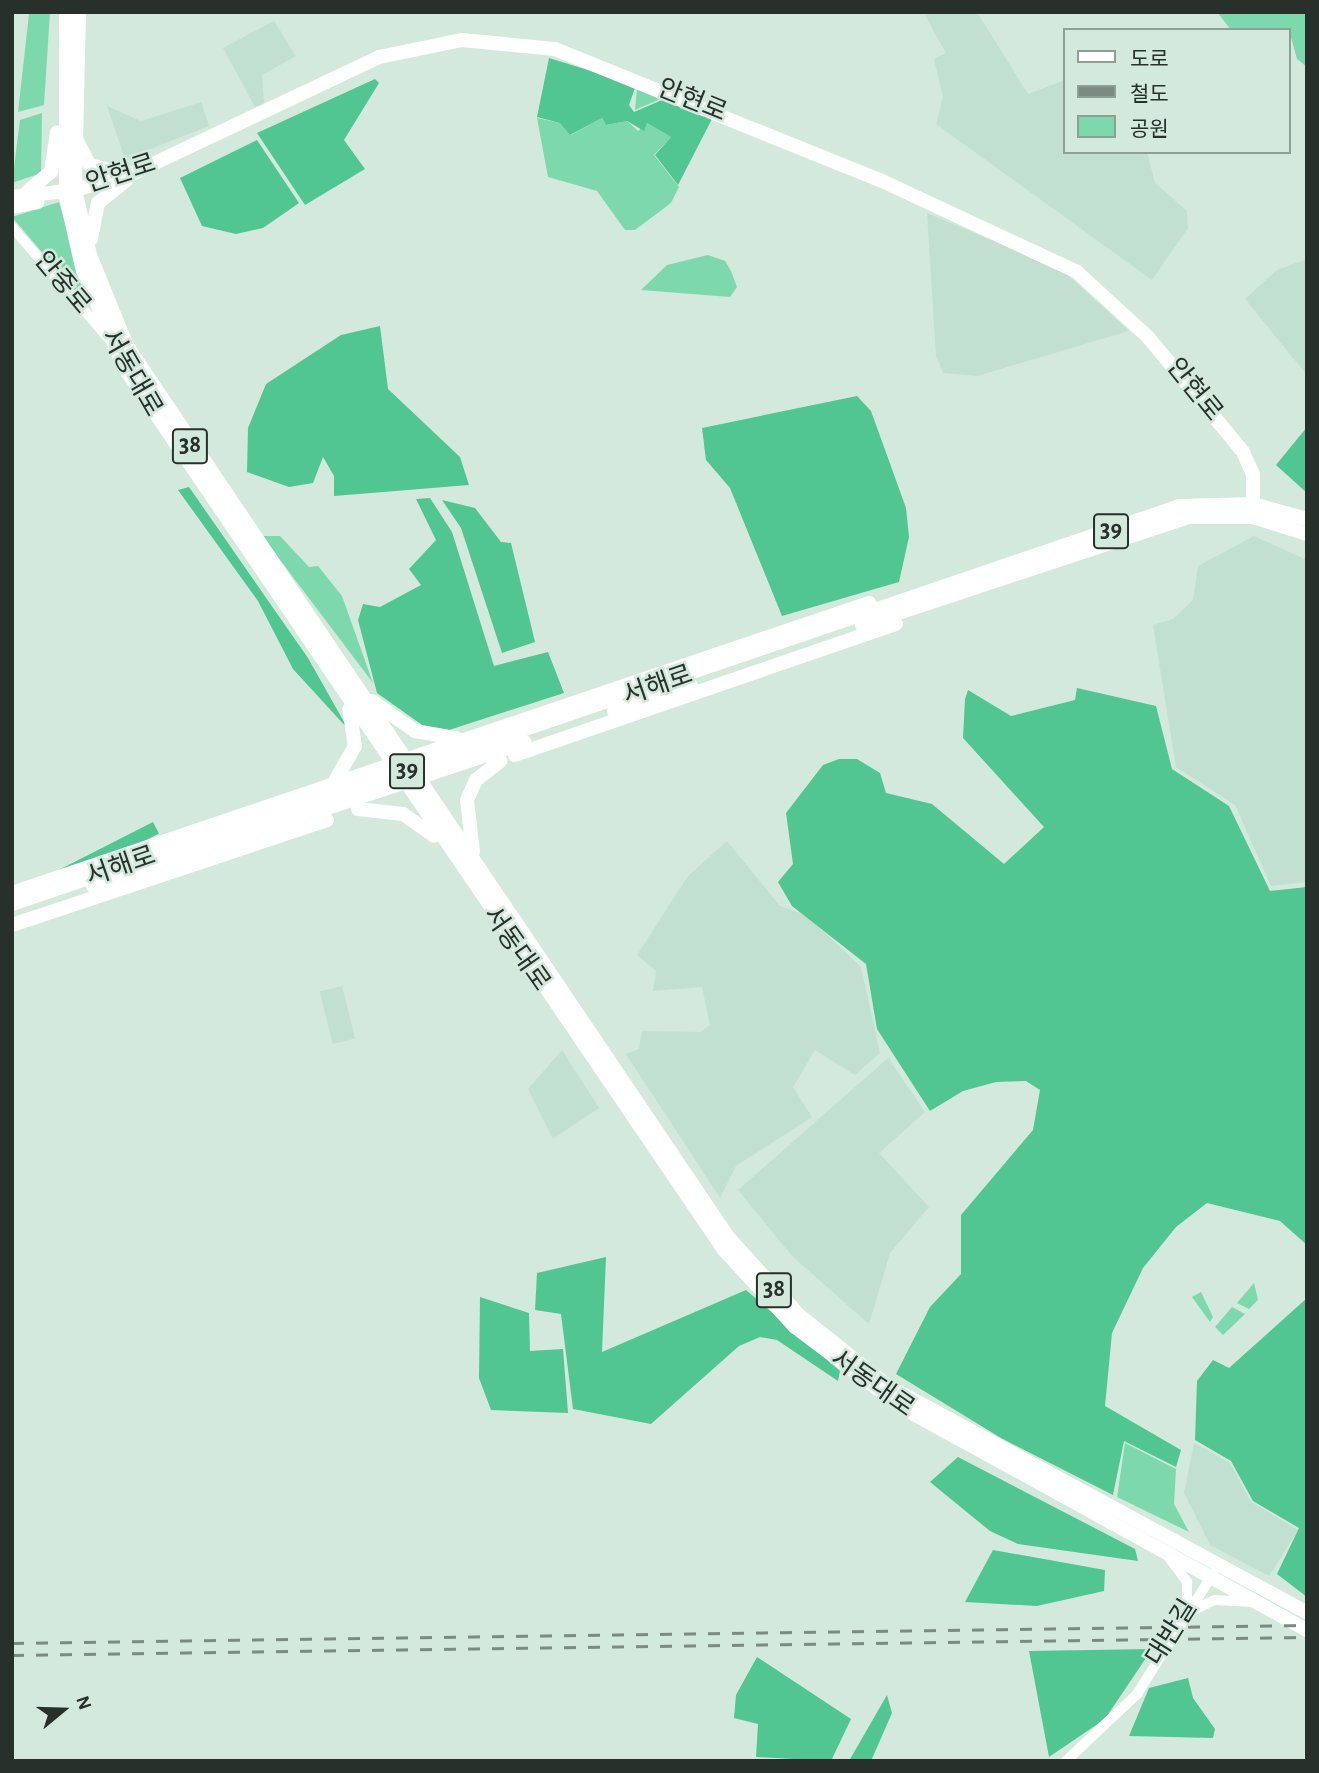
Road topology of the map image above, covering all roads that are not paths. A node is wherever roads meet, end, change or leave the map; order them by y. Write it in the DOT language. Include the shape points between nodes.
graph roads {
  1 [pos="66,12"];
  2 [pos="79,12"];
  3 [pos="62,112"];
  4 [pos="73,127"];
  5 [pos="136,172"];
  6 [pos="69,192"];
  7 [pos="14,200"];
  8 [pos="12,227"];
  9 [pos="90,255"];
  10 [pos="110,340"];
  11 [pos="1253,510"];
  12 [pos="1307,519"];
  13 [pos="1307,534"];
  14 [pos="1028,574"];
  15 [pos="972,577"];
  16 [pos="344,681"];
  17 [pos="656,692"];
  18 [pos="468,738"];
  19 [pos="398,760"];
  20 [pos="500,761"];
  21 [pos="333,782"];
  22 [pos="416,789"];
  23 [pos="358,809"];
  24 [pos="446,846"];
  25 [pos="162,858"];
  26 [pos="476,863"];
  27 [pos="12,893"];
  28 [pos="12,904"];
  29 [pos="12,914"];
  30 [pos="12,925"];
  31 [pos="1163,1550"];
  32 [pos="1213,1570"];
  33 [pos="1265,1605"];
  34 [pos="1188,1611"];
  35 [pos="1307,1613"];
  36 [pos="1307,1630"];
  37 [pos="1066,1761"];
  1 -- 3 [label="main road, 서동대로 / 38"];
  2 -- 4 [label="main road, 서동대로 / 38"];
  3 -- 6 [label="main road, 서동대로 / 38"];
  3 -- 7 [label="main road" via="48,177"];
  4 -- 5 [label="main road" via="93,167"];
  4 -- 6 [label="main road, 서동대로 / 38"];
  5 -- 6 [label="main road, 안현로"];
  5 -- 9 [label="main road" via="97,206"];
  5 -- 11 [label="main road, 안현로" via="379,57 462,40 555,49 880,180 1077,272 1149,337 1243,452 1253,474"];
  6 -- 7 [label="main road, 안현로"];
  6 -- 9 [label="main road, 서동대로 / 38"];
  6 -- 10 [label="main road, 서동대로 / 38" via="83,271"];
  8 -- 10 [label="street, 안중로"];
  9 -- 16 [label="main road, 서동대로 / 38" via="142,371"];
  10 -- 16 [label="main road, 서동대로 / 38"];
  11 -- 12 [label="main road, 서해로 / 39"];
  11 -- 13 [label="main road, 서해로 / 39"];
  11 -- 14 [label="main road, 서해로 / 39" via="1189,517"];
  11 -- 15 [label="main road, 서해로 / 39" via="1180,506"];
  14 -- 17 [label="main road, 서해로 / 39"];
  14 -- 20 [label="main road"];
  15 -- 17 [label="main road, 서해로 / 39"];
  15 -- 18 [label="main road" via="798,625"];
  16 -- 18 [label="main road" via="404,726 425,735"];
  16 -- 19 [label="main road, 서동대로 / 38"];
  16 -- 21 [label="main road" via="356,740"];
  17 -- 25 [label="main road, 서해로 / 39"];
  18 -- 19 [label="main road"];
  19 -- 21 [label="main road"];
  19 -- 22 [label="main road, 서동대로 / 38"];
  20 -- 22 [label="main road"];
  20 -- 26 [label="main road" via="476,780 467,800"];
  21 -- 27 [label="main road"];
  22 -- 23 [label="main road"];
  22 -- 24 [label="main road, 서동대로 / 38"];
  22 -- 26 [label="main road, 서동대로 / 38"];
  23 -- 24 [label="main road" via="402,814"];
  23 -- 30 [label="main road"];
  24 -- 31 [label="main road, 서동대로 / 38" via="696,1213 795,1327 902,1408"];
  25 -- 28 [label="main road, 서해로 / 39"];
  25 -- 29 [label="main road, 서해로 / 39"];
  26 -- 32 [label="main road, 서동대로 / 38" via="728,1237 799,1315 937,1415"];
  31 -- 32 [label="main road, 서동대로 / 38"];
  31 -- 34 [label="street" via="1187,1581"];
  32 -- 33 [label="main road, 서동대로 / 38"];
  32 -- 34 [label="street, 대반길"];
  32 -- 35 [label="main road, 서동대로 / 38"];
  33 -- 34 [label="street" via="1222,1599"];
  33 -- 36 [label="main road, 서동대로 / 38"];
  34 -- 37 [label="street, 대반길" via="1137,1693"];
}
